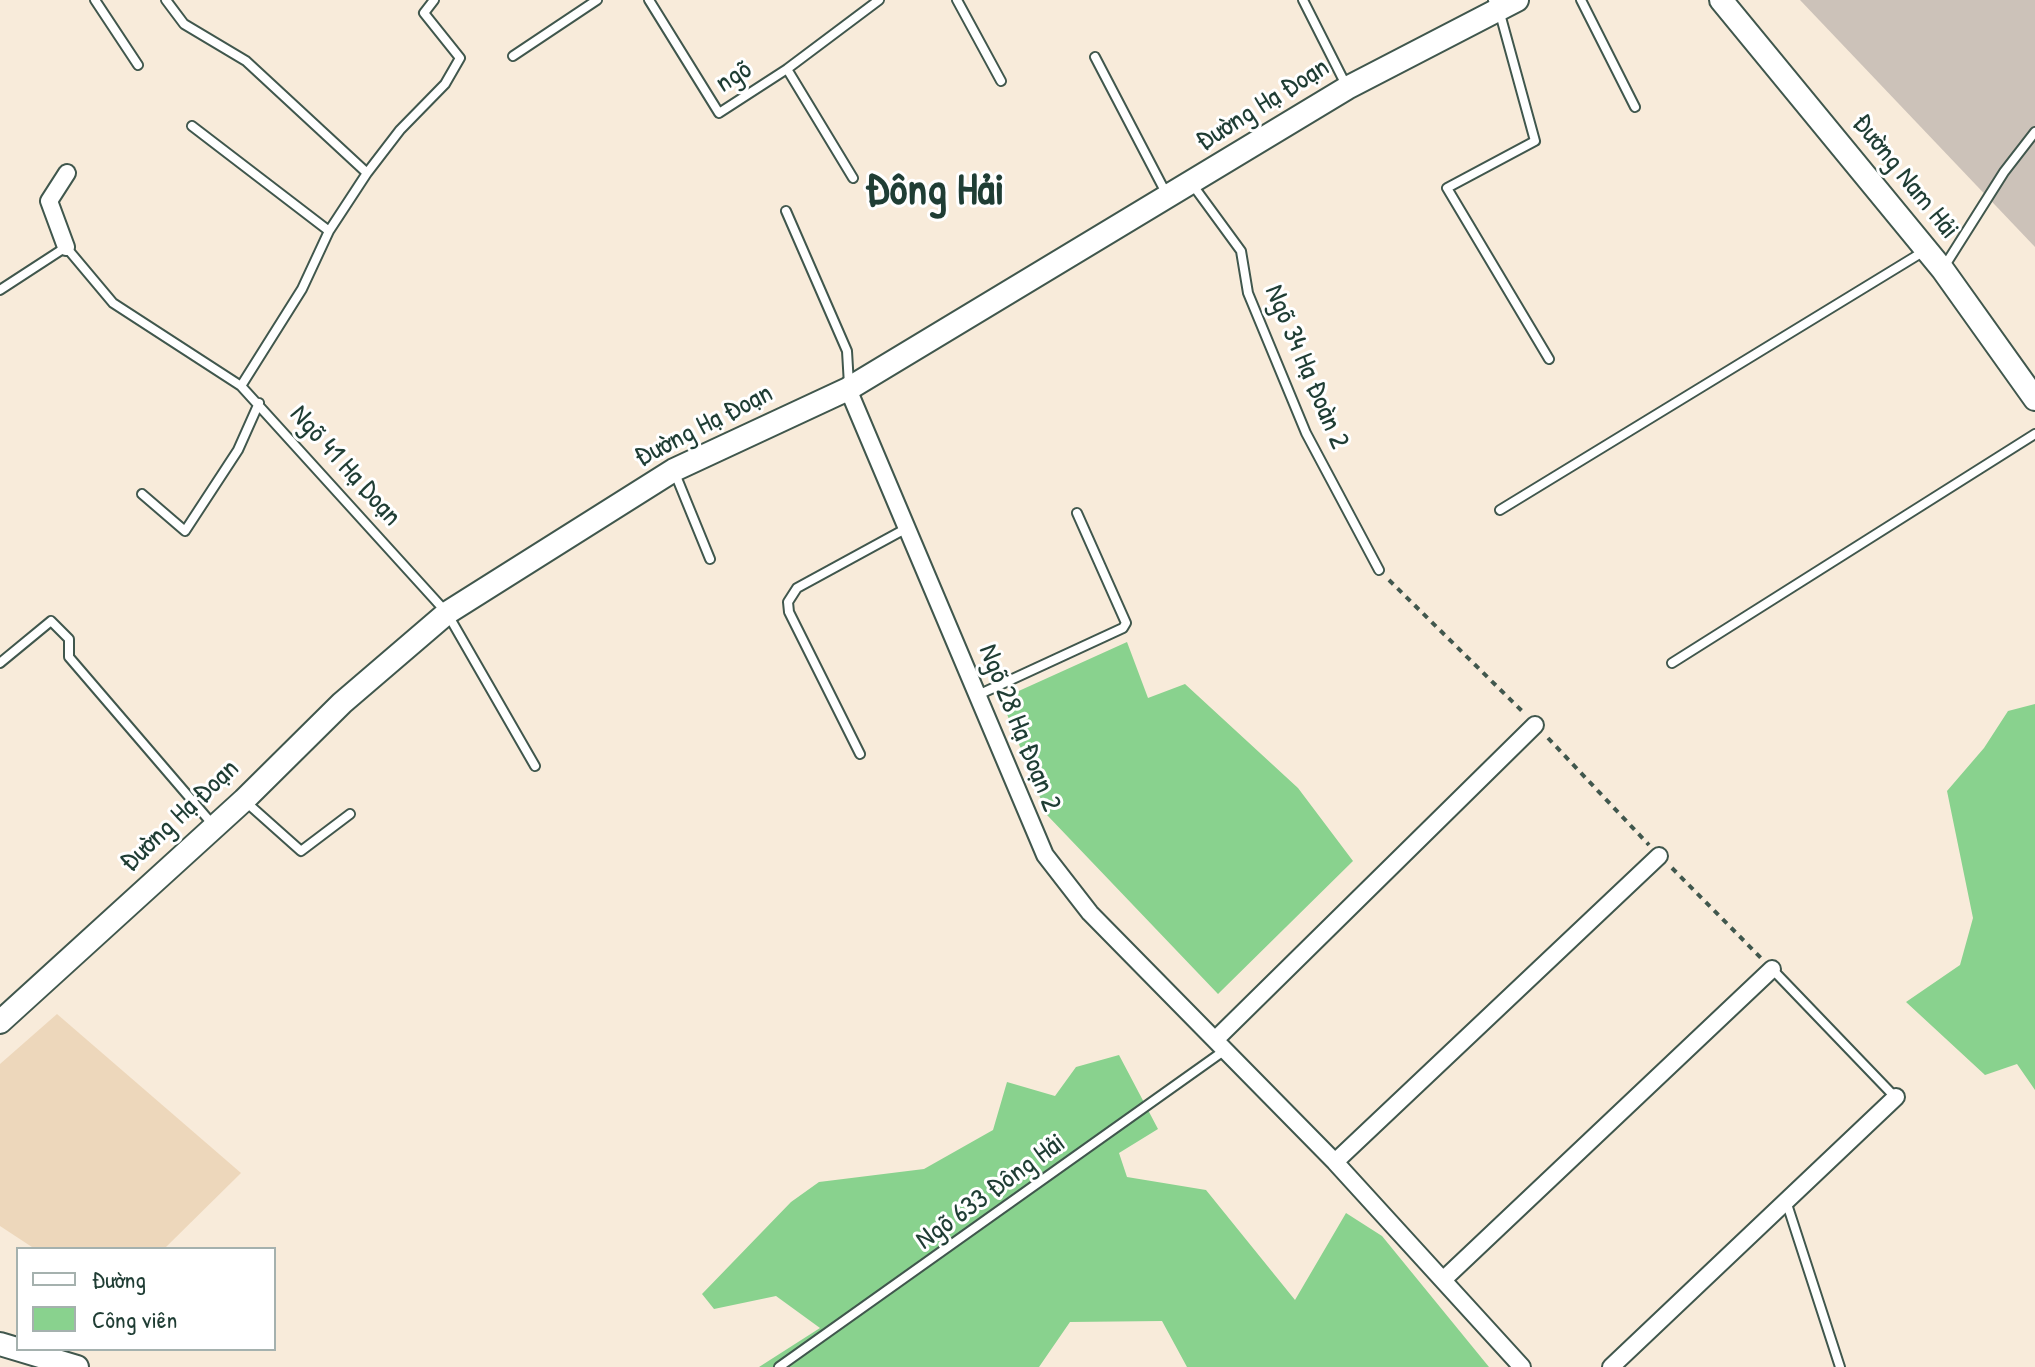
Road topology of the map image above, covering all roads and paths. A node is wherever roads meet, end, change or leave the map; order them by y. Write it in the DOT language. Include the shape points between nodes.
graph roads {
  1 [pos="95,0"];
  2 [pos="166,0"];
  3 [pos="434,0"];
  4 [pos="597,0"];
  5 [pos="649,0"];
  6 [pos="879,0"];
  7 [pos="957,0"];
  8 [pos="1303,0"];
  9 [pos="1581,0"];
  10 [pos="1721,0"];
  11 [pos="1503,3"];
  12 [pos="513,56"];
  13 [pos="1095,57"];
  14 [pos="138,65"];
  15 [pos="787,69"];
  16 [pos="1001,81"];
  17 [pos="1347,88"];
  18 [pos="1635,107"];
  19 [pos="192,126"];
  20 [pos="2035,132"];
  21 [pos="67,173"];
  22 [pos="367,173"];
  23 [pos="853,178"];
  24 [pos="1192,184"];
  25 [pos="1168,197"];
  26 [pos="786,211"];
  27 [pos="329,231"];
  28 [pos="66,247"];
  29 [pos="1926,250"];
  30 [pos="1943,270"];
  31 [pos="0,290"];
  32 [pos="1549,359"];
  33 [pos="241,386"];
  34 [pos="848,389"];
  35 [pos="2035,399"];
  36 [pos="259,403"];
  37 [pos="2035,434"];
  38 [pos="674,470"];
  39 [pos="142,494"];
  40 [pos="1500,510"];
  41 [pos="1077,513"];
  42 [pos="907,528"];
  43 [pos="710,559"];
  44 [pos="1379,570"];
  45 [pos="447,613"];
  46 [pos="0,663"];
  47 [pos="1672,663"];
  48 [pos="978,695"];
  49 [pos="1535,725"];
  50 [pos="860,754"];
  51 [pos="535,766"];
  52 [pos="244,800"];
  53 [pos="350,814"];
  54 [pos="215,826"];
  55 [pos="1659,856"];
  56 [pos="1772,969"];
  57 [pos="0,1022"];
  58 [pos="1221,1044"];
  59 [pos="1896,1097"];
  60 [pos="1335,1162"];
  61 [pos="1787,1204"];
  62 [pos="1444,1279"];
  63 [pos="23,1351"];
  64 [pos="1520,1366"];
  65 [pos="77,1367"];
  66 [pos="779,1367"];
  67 [pos="1611,1367"];
  68 [pos="1840,1367"];
  1 -- 14 [label="lane"];
  2 -- 22 [label="lane" via="184,24 246,61"];
  3 -- 22 [label="lane" via="424,13 460,58 445,84"];
  4 -- 12 [label="lane"];
  5 -- 15 [label="lane, ngõ" via="719,113"];
  6 -- 15 [label="lane, ngõ"];
  7 -- 16 [label="lane"];
  8 -- 17 [label="lane"];
  9 -- 18 [label="lane"];
  10 -- 29 [label="street, Đường Nam Hải"];
  11 -- 17 [label="street, Đường Hạ Đoạn"];
  11 -- 32 [label="lane" via="1535,141 1447,188"];
  13 -- 25 [label="lane"];
  15 -- 23 [label="lane"];
  17 -- 24 [label="street, Đường Hạ Đoạn"];
  19 -- 27 [label="lane"];
  20 -- 30 [label="lane"];
  21 -- 28 [label="street" via="49,201"];
  22 -- 27 [label="lane"];
  24 -- 25 [label="street, Đường Hạ Đoạn"];
  24 -- 44 [label="lane, Ngõ 34 Hạ Đoàn 2" via="1241,251 1248,293 1306,433"];
  25 -- 34 [label="street, Đường Hạ Đoạn"];
  26 -- 34 [label="lane" via="847,351 852,379"];
  27 -- 33 [label="lane" via="302,289"];
  28 -- 31 [label="lane"];
  28 -- 33 [label="lane, Ngõ 41 Hạ Doạn" via="113,303"];
  29 -- 30 [label="street, Đường Nam Hải"];
  29 -- 40 [label="lane"];
  30 -- 35 [label="street, Đường Nam Hải"];
  33 -- 36 [label="lane, Ngõ 41 Hạ Doạn"];
  34 -- 38 [label="street, Đường Hạ Đoạn"];
  34 -- 42 [label="street, Ngõ 28 Hạ Đoạn 2"];
  36 -- 39 [label="lane" via="238,450 185,531"];
  36 -- 45 [label="lane, Ngõ 41 Hạ Doạn"];
  37 -- 47 [label="lane"];
  38 -- 43 [label="lane"];
  38 -- 45 [label="street, Đường Hạ Đoạn"];
  41 -- 48 [label="lane" via="1126,623"];
  42 -- 48 [label="street, Ngõ 28 Hạ Đoạn 2"];
  42 -- 50 [label="lane" via="797,588 788,602"];
  44 -- 49 [label="path"];
  45 -- 51 [label="lane, Ngõ 41 Hạ Doạn"];
  45 -- 52 [label="street, Đường Hạ Đoạn" via="342,703"];
  46 -- 54 [label="lane" via="51,621 69,639 69,657"];
  48 -- 58 [label="street, Ngõ 28 Hạ Đoạn 2" via="1045,855 1090,913"];
  49 -- 55 [label="path"];
  49 -- 58 [label="street"];
  52 -- 53 [label="lane" via="301,851"];
  52 -- 54 [label="street, Đường Hạ Đoạn"];
  54 -- 57 [label="street, Đường Hạ Đoạn"];
  55 -- 56 [label="path"];
  55 -- 60 [label="street"];
  56 -- 59 [label="lane"];
  56 -- 62 [label="street"];
  58 -- 60 [label="street, Ngõ 28 Hạ Đoạn 2"];
  58 -- 66 [label="lane, Ngõ 633 Đông Hải"];
  59 -- 61 [label="street"];
  60 -- 62 [label="street, Ngõ 28 Hạ Đoạn 2"];
  61 -- 67 [label="street"];
  61 -- 68 [label="lane"];
  62 -- 64 [label="street, Ngõ 28 Hạ Đoạn 2"];
  63 -- 65 [label="street"];
}
